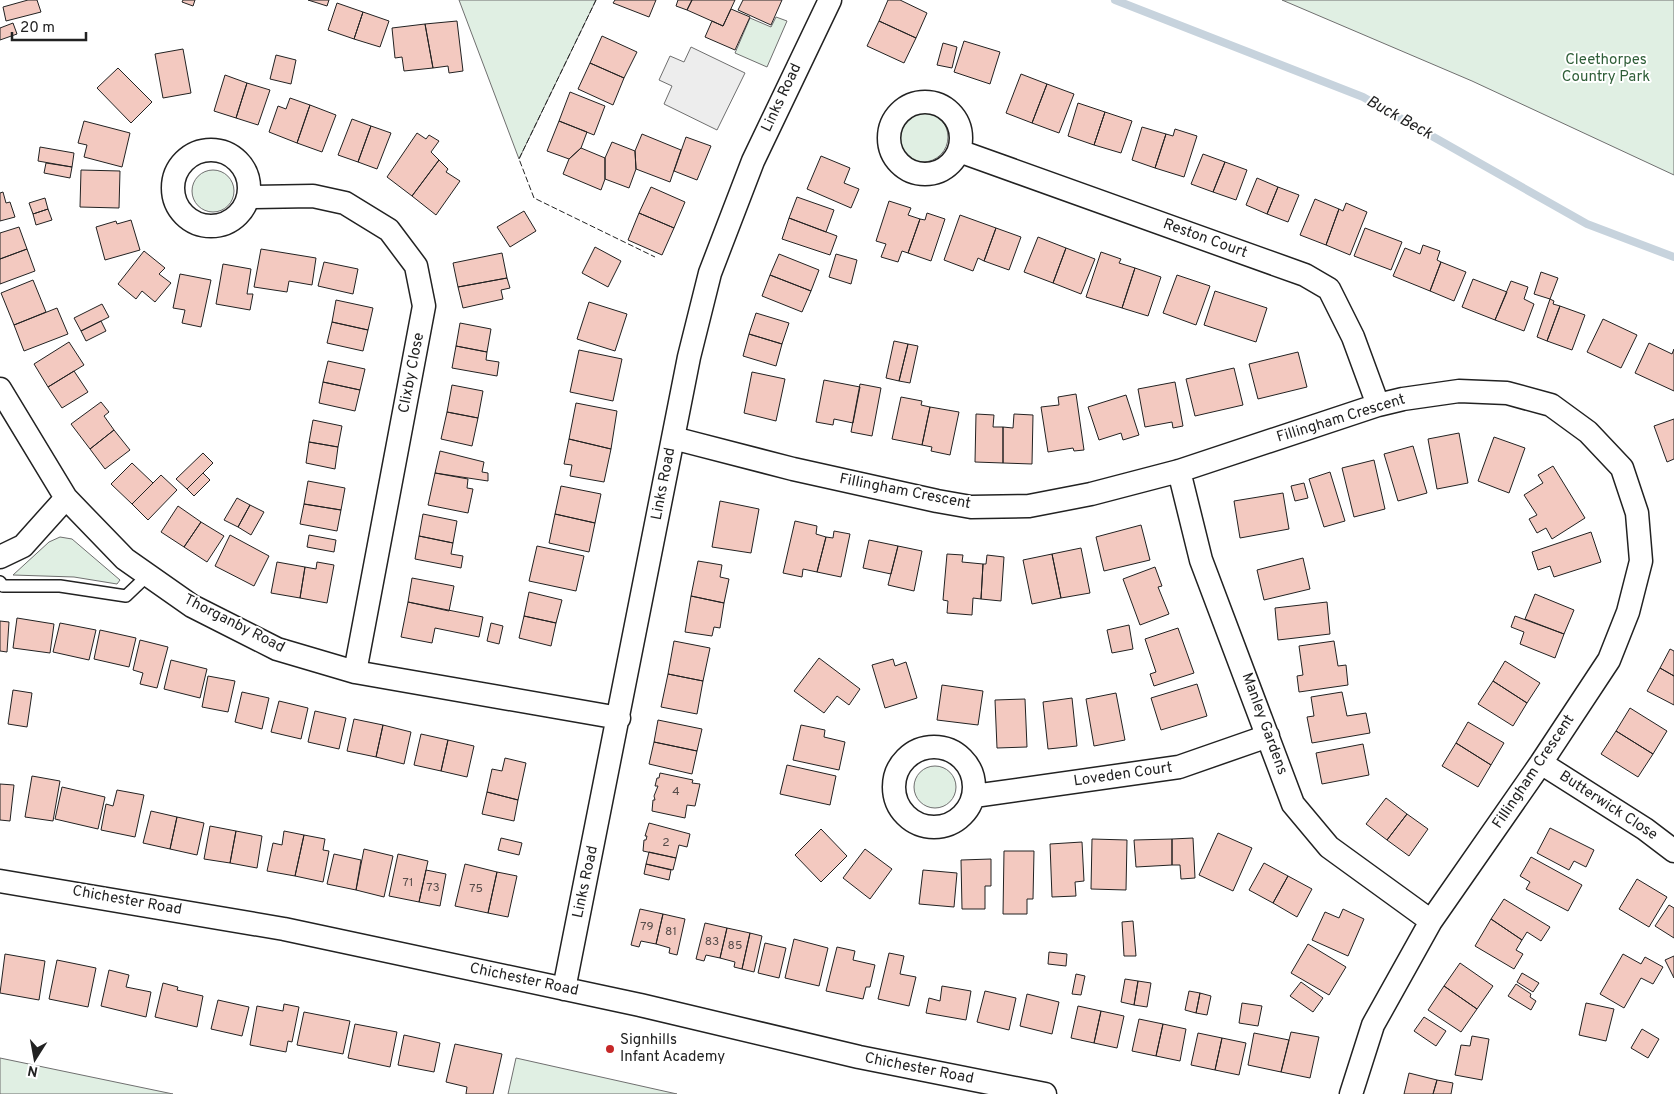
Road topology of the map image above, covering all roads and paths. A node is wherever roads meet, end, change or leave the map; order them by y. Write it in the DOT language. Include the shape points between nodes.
graph roads {
  1 [pos="830,0"];
  2 [pos="959,151"];
  3 [pos="249,197"];
  4 [pos="0,389"];
  5 [pos="1378,405"];
  6 [pos="673,438"];
  7 [pos="1179,471"];
  8 [pos="66,498"];
  9 [pos="0,557"];
  10 [pos="148,575"];
  11 [pos="0,582"];
  12 [pos="355,672"];
  13 [pos="619,718"];
  14 [pos="1268,736"];
  15 [pos="1541,763"];
  16 [pos="974,796"];
  17 [pos="1674,851"];
  18 [pos="0,880"];
  19 [pos="1431,921"];
  20 [pos="564,989"];
  21 [pos="991,1088"];
  22 [pos="1045,1094"];
  23 [pos="1351,1094"];
  1 -- 6 [label="street, Links Road" via="759,147 710,274"];
  2 -- 5 [label="street, Reston Court" via="1305,275 1329,289 1353,337"];
  3 -- 12 [label="street, Clixby Close" via="313,196 345,203 388,230 416,266 424,306"];
  4 -- 8 [label="street, Thorganby Road"];
  5 -- 7 [label="street, Fillingham Crescent"];
  5 -- 15 [label="street, Fillingham Crescent" via="1459,391 1507,393 1551,405 1588,432 1622,468 1637,513 1642,561 1628,612 1608,660"];
  6 -- 7 [label="street, Fillingham Crescent" via="793,469 971,507 1029,506"];
  6 -- 13 [label="street, Links Road"];
  7 -- 14 [label="street, Manley Gardens" via="1201,560"];
  8 -- 9 [label="street" via="22,546"];
  8 -- 10 [label="street, Thorganby Road" via="125,559"];
  10 -- 11 [label="lane" via="126,596 60,586 3,586"];
  10 -- 12 [label="street, Thorganby Road" via="192,606 277,649"];
  12 -- 13 [label="street, Thorganby Road"];
  13 -- 20 [label="street, Links Road"];
  14 -- 16 [label="street, Loveden Court" via="1179,767"];
  14 -- 19 [label="street, Manley Gardens" via="1293,804 1330,847"];
  15 -- 17 [label="street, Butterwick Close"];
  15 -- 19 [label="street, Fillingham Crescent"];
  18 -- 20 [label="street, Chichester Road" via="284,929"];
  19 -- 23 [label="street, Fillingham Crescent" via="1373,1025"];
  20 -- 21 [label="street, Chichester Road"];
  21 -- 22 [label="street, Chichester Road"];
}
